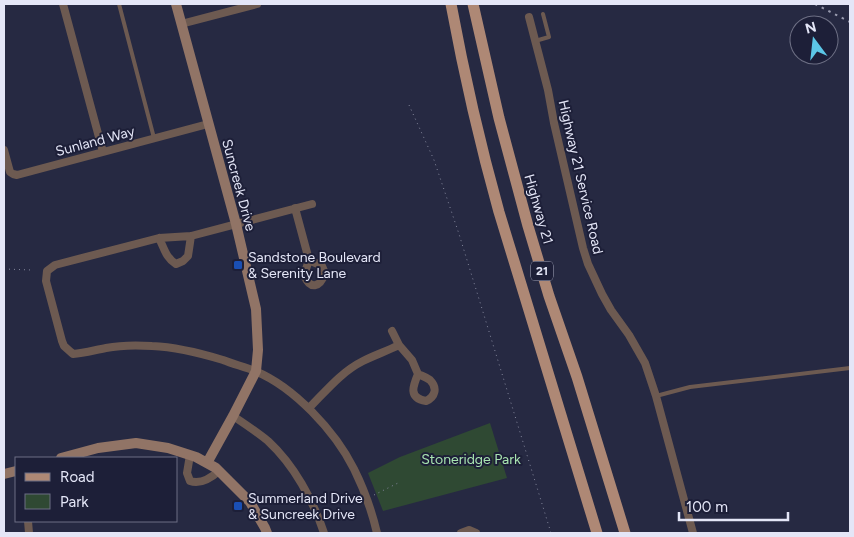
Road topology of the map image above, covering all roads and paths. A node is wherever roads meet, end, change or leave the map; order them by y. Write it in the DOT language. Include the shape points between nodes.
graph roads {
  1 [pos="63,4"];
  2 [pos="119,4"];
  3 [pos="176,4"];
  4 [pos="257,4"];
  5 [pos="451,4"];
  6 [pos="473,4"];
  7 [pos="542,14"];
  8 [pos="529,17"];
  9 [pos="181,24"];
  10 [pos="535,41"];
  11 [pos="409,105"];
  12 [pos="208,124"];
  13 [pos="154,138"];
  14 [pos="4,150"];
  15 [pos="103,152"];
  16 [pos="312,204"];
  17 [pos="295,208"];
  18 [pos="236,224"];
  19 [pos="191,236"];
  20 [pos="159,238"];
  21 [pos="309,260"];
  22 [pos="4,269"];
  23 [pos="32,270"];
  24 [pos="392,331"];
  25 [pos="399,345"];
  26 [pos="850,368"];
  27 [pos="256,371"];
  28 [pos="418,374"];
  29 [pos="656,396"];
  30 [pos="309,408"];
  31 [pos="233,416"];
  32 [pos="190,455"];
  33 [pos="65,457"];
  34 [pos="206,463"];
  35 [pos="219,471"];
  36 [pos="400,482"];
  37 [pos="371,496"];
  38 [pos="267,533"];
  39 [pos="324,533"];
  40 [pos="377,533"];
  41 [pos="461,533"];
  42 [pos="476,533"];
  43 [pos="551,533"];
  44 [pos="597,533"];
  45 [pos="625,533"];
  46 [pos="693,533"];
  1 -- 15 [label="street"];
  2 -- 13 [label="lane"];
  3 -- 9 [label="street, Suncreek Drive"];
  4 -- 9 [label="street"];
  5 -- 44 [label="main road, 21" via="487,170"];
  6 -- 45 [label="main road, Highway 21 / 21" via="528,226"];
  7 -- 10 [label="lane" via="549,37"];
  8 -- 10 [label="street, Highway 21 Service Road"];
  9 -- 12 [label="street, Suncreek Drive"];
  10 -- 29 [label="street, Highway 21 Service Road" via="588,264 607,302 638,349"];
  11 -- 43 [label="path" via="434,160 459,234"];
  12 -- 13 [label="street, Sunland Way"];
  12 -- 18 [label="street, Suncreek Drive"];
  13 -- 15 [label="street, Sunland Way"];
  14 -- 15 [label="street, Sunland Way" via="10,172 17,175"];
  16 -- 17 [label="street"];
  17 -- 18 [label="street"];
  17 -- 21 [label="street"];
  18 -- 19 [label="street"];
  18 -- 27 [label="street, Suncreek Drive" via="256,309"];
  19 -- 20 [label="street"];
  19 -- 20 [label="street" via="188,256 176,264 166,256"];
  20 -- 27 [label="street" via="55,265 47,271 46,280 64,346 73,354 108,347 171,348"];
  22 -- 23 [label="path"];
  24 -- 25 [label="street"];
  25 -- 28 [label="street" via="412,360"];
  25 -- 30 [label="street" via="348,370"];
  26 -- 29 [label="lane" via="690,387"];
  27 -- 30 [label="street" via="280,384"];
  27 -- 31 [label="street, Suncreek Drive"];
  29 -- 46 [label="street, Highway 21 Service Road"];
  30 -- 40 [label="street" via="354,468"];
  31 -- 34 [label="street, Suncreek Drive"];
  31 -- 39 [label="street" via="252,428 288,464 305,489"];
  32 -- 33 [label="street" via="136,442"];
  32 -- 34 [label="street"];
  32 -- 35 [label="street" via="190,481 203,482"];
  34 -- 35 [label="street"];
  35 -- 38 [label="street" via="250,502"];
  36 -- 37 [label="path"];
  41 -- 42 [label="street" via="469,530"];
}
